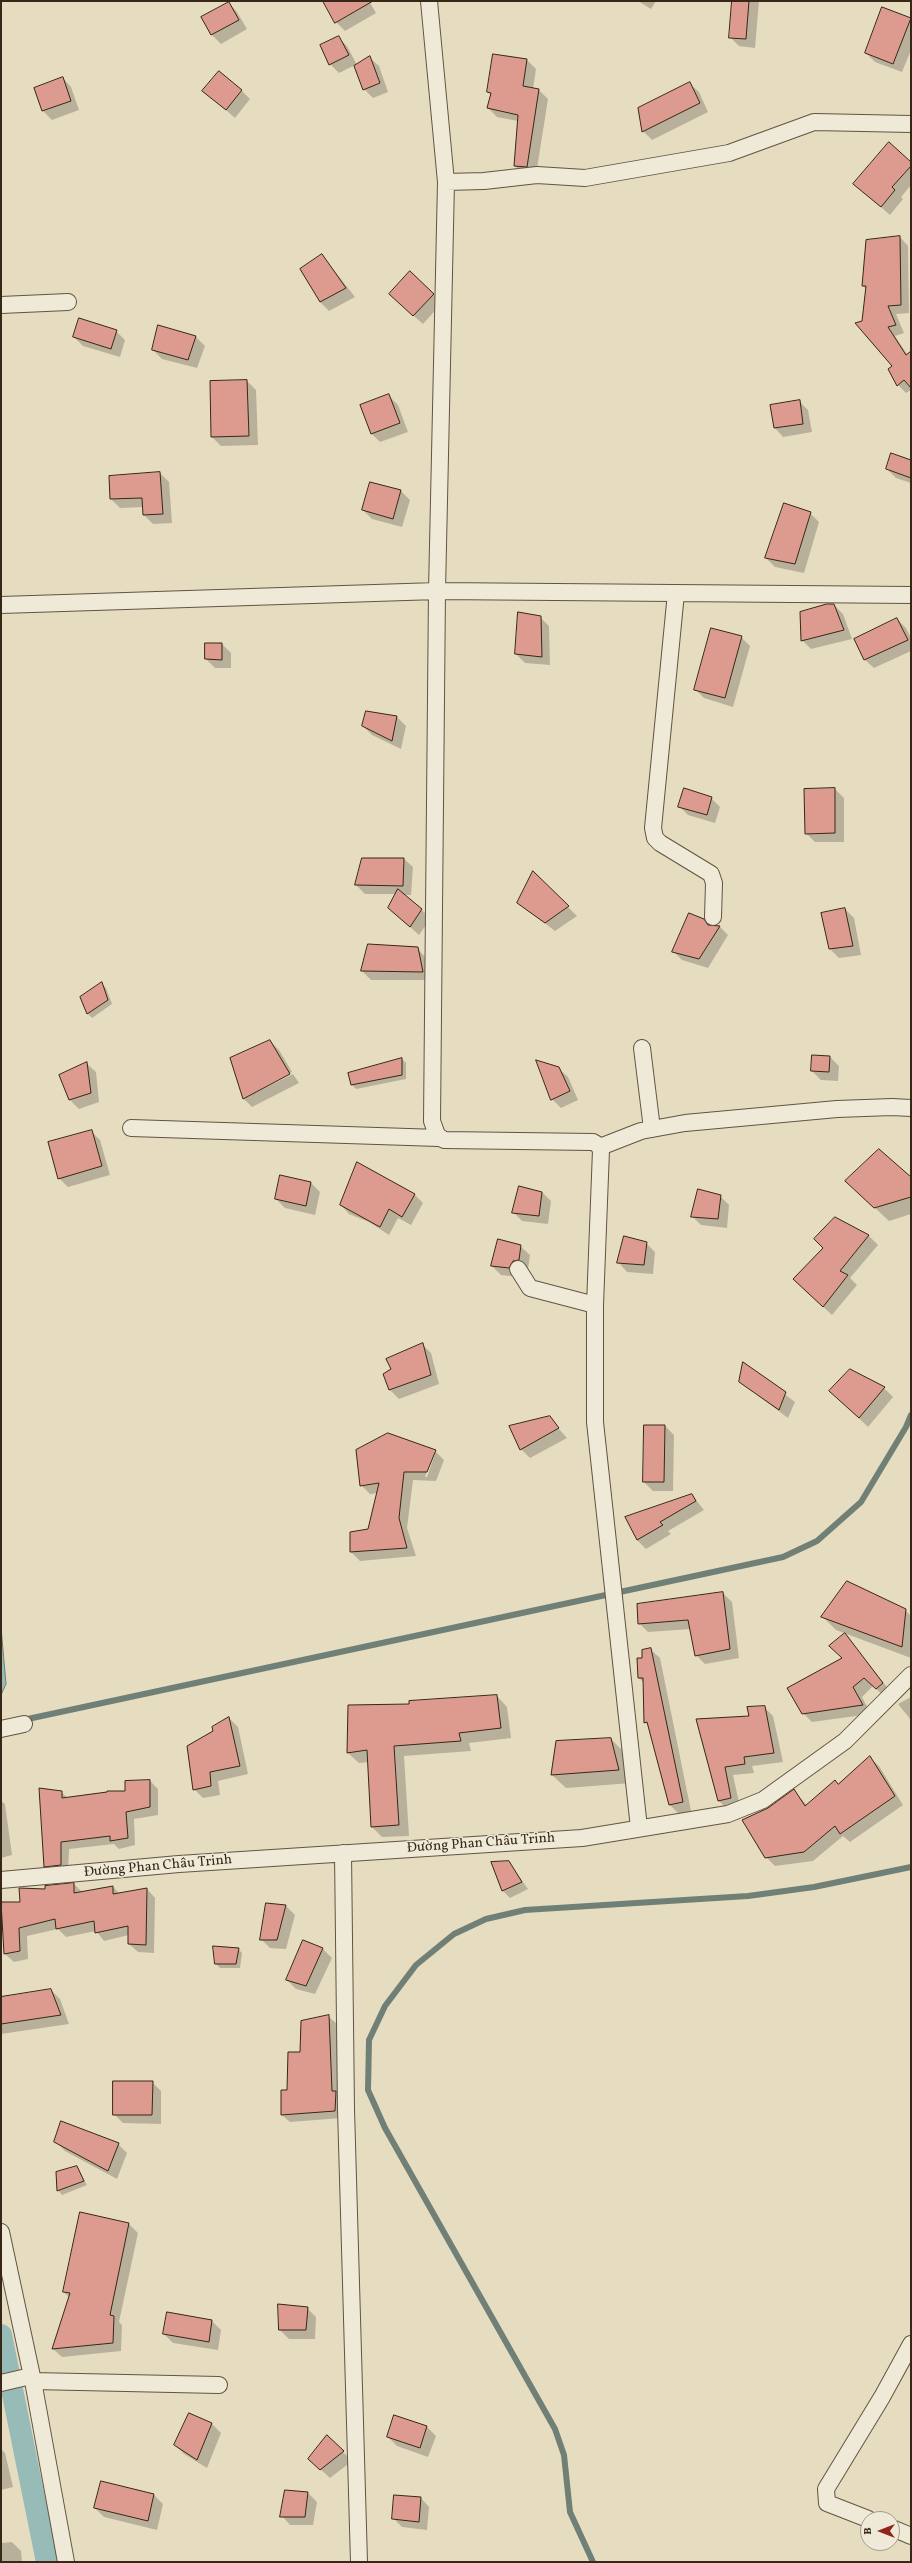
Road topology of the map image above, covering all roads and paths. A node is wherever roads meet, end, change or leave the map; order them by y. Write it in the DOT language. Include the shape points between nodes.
graph roads {
  1 [pos="429,1"];
  2 [pos="911,124"];
  3 [pos="446,182"];
  4 [pos="68,302"];
  5 [pos="1,305"];
  6 [pos="437,591"];
  7 [pos="676,593"];
  8 [pos="911,595"];
  9 [pos="1,605"];
  10 [pos="713,917"];
  11 [pos="642,1048"];
  12 [pos="911,1108"];
  13 [pos="132,1128"];
  14 [pos="652,1129"];
  15 [pos="439,1138"];
  16 [pos="600,1147"];
  17 [pos="518,1269"];
  18 [pos="596,1304"];
  19 [pos="911,1675"];
  20 [pos="24,1724"];
  21 [pos="1,1729"];
  22 [pos="639,1828"];
  23 [pos="343,1853"];
  24 [pos="1,1880"];
  25 [pos="1,2232"];
  26 [pos="911,2344"];
  27 [pos="32,2378"];
  28 [pos="1,2383"];
  29 [pos="219,2385"];
  30 [pos="860,2516"];
  31 [pos="900,2531"];
  32 [pos="911,2536"];
  33 [pos="66,2562"];
  34 [pos="359,2562"];
  1 -- 3 [label="street"];
  2 -- 3 [label="street" via="814,122 729,153 585,178 537,175"];
  3 -- 6 [label="street"];
  4 -- 5 [label="street"];
  6 -- 7 [label="street"];
  6 -- 9 [label="street"];
  6 -- 15 [label="street" via="432,1121"];
  7 -- 8 [label="street"];
  7 -- 10 [label="street" via="653,828 655,838 660,843 711,874 714,883"];
  11 -- 14 [label="street"];
  12 -- 14 [label="street" via="837,1109 685,1123"];
  13 -- 15 [label="street"];
  14 -- 16 [label="street"];
  15 -- 16 [label="street" via="593,1142"];
  16 -- 18 [label="street"];
  17 -- 18 [label="street" via="530,1288"];
  18 -- 22 [label="street" via="595,1422"];
  19 -- 22 [label="street, Đường Phan Châu Trinh" via="844,1741 763,1800 728,1814"];
  20 -- 21 [label="street"];
  22 -- 23 [label="street, Đường Phan Châu Trinh" via="582,1838"];
  23 -- 24 [label="street, Đường Phan Châu Trinh"];
  23 -- 34 [label="street" via="346,2108"];
  25 -- 27 [label="street"];
  26 -- 30 [label="street" via="826,2489 827,2503"];
  27 -- 28 [label="street"];
  27 -- 29 [label="street"];
  27 -- 33 [label="street"];
  31 -- 32 [label="street"];
}
